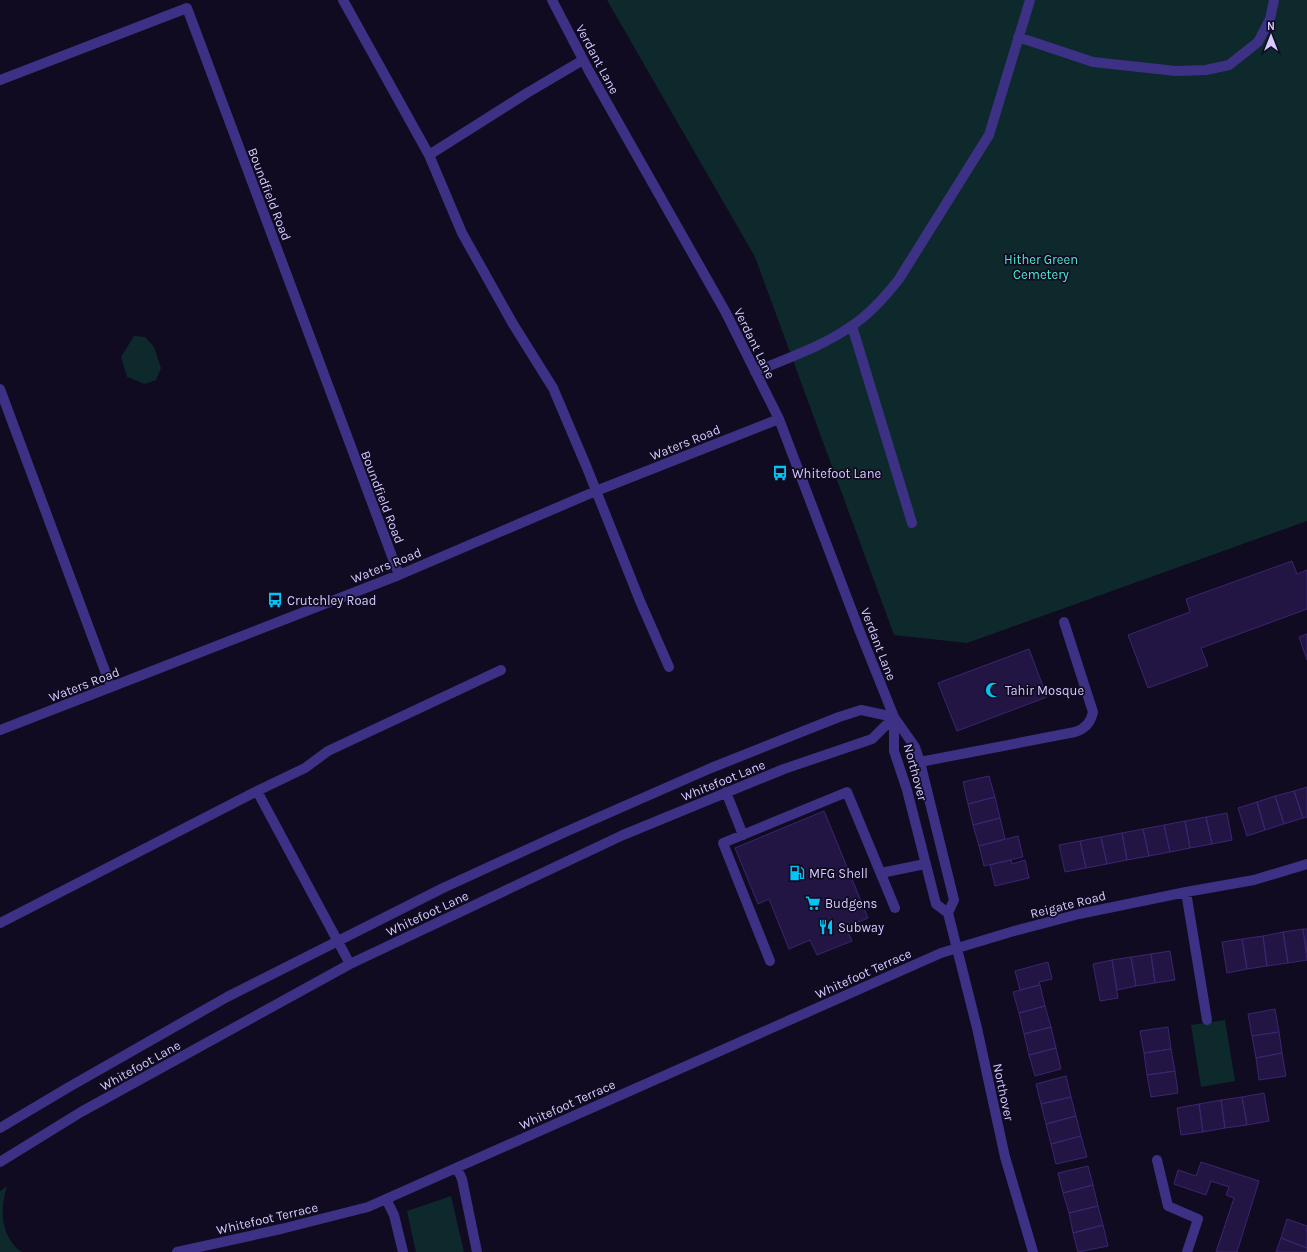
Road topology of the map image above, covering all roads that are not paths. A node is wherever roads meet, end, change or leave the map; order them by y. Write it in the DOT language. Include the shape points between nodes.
graph roads {
  1 [pos="343,0"];
  2 [pos="552,0"];
  3 [pos="1030,0"];
  4 [pos="1274,0"];
  5 [pos="188,4"];
  6 [pos="1018,37"];
  7 [pos="582,60"];
  8 [pos="0,80"];
  9 [pos="429,155"];
  10 [pos="852,326"];
  11 [pos="755,372"];
  12 [pos="0,389"];
  13 [pos="779,419"];
  14 [pos="596,492"];
  15 [pos="912,523"];
  16 [pos="398,575"];
  17 [pos="1064,622"];
  18 [pos="669,667"];
  19 [pos="501,670"];
  20 [pos="111,687"];
  21 [pos="894,717"];
  22 [pos="0,730"];
  23 [pos="920,762"];
  24 [pos="257,791"];
  25 [pos="726,792"];
  26 [pos="743,835"];
  27 [pos="926,864"];
  28 [pos="1307,864"];
  29 [pos="881,873"];
  30 [pos="1186,892"];
  31 [pos="895,908"];
  32 [pos="948,913"];
  33 [pos="0,922"];
  34 [pos="337,941"];
  35 [pos="957,948"];
  36 [pos="770,961"];
  37 [pos="350,964"];
  38 [pos="1208,1020"];
  39 [pos="0,1128"];
  40 [pos="1157,1160"];
  41 [pos="0,1162"];
  42 [pos="458,1168"];
  43 [pos="386,1199"];
  44 [pos="177,1252"];
  45 [pos="403,1252"];
  46 [pos="477,1252"];
  47 [pos="1033,1252"];
  48 [pos="1187,1252"];
  1 -- 9 [label="street"];
  2 -- 7 [label="street, Verdant Lane"];
  3 -- 6 [label="street"];
  4 -- 6 [label="street" via="1270,19 1258,42 1229,65 1206,70 1176,71 1093,62"];
  5 -- 8 [label="street, Boundfield Road"];
  5 -- 16 [label="street, Boundfield Road"];
  6 -- 10 [label="street" via="989,135 899,280"];
  7 -- 9 [label="street"];
  7 -- 11 [label="street, Verdant Lane" via="729,317"];
  9 -- 14 [label="street" via="462,233 513,324 553,388"];
  10 -- 11 [label="street" via="823,343"];
  10 -- 15 [label="street"];
  11 -- 13 [label="street, Verdant Lane"];
  12 -- 20 [label="street"];
  13 -- 14 [label="street, Waters Road"];
  13 -- 21 [label="street, Verdant Lane"];
  14 -- 16 [label="street, Waters Road"];
  14 -- 18 [label="street"];
  16 -- 20 [label="street, Waters Road"];
  17 -- 23 [label="street" via="1093,712 1091,720 1086,725 1075,732"];
  19 -- 24 [label="street" via="328,751 305,768"];
  20 -- 22 [label="street, Waters Road"];
  21 -- 23 [label="street, Northover" via="915,748"];
  21 -- 25 [label="street, Whitefoot Lane" via="872,739"];
  21 -- 27 [label="street, Northover" via="894,751"];
  21 -- 34 [label="street, Whitefoot Lane" via="861,710 711,768 443,888"];
  23 -- 32 [label="street, Northover" via="954,900"];
  24 -- 33 [label="street"];
  24 -- 34 [label="street"];
  25 -- 26 [label="street"];
  25 -- 37 [label="street, Whitefoot Lane" via="623,835"];
  26 -- 29 [label="street" via="847,792"];
  26 -- 36 [label="street" via="723,843"];
  27 -- 29 [label="street"];
  27 -- 32 [label="street, Northover" via="936,904"];
  28 -- 30 [label="street, Reigate Road" via="1254,880"];
  29 -- 31 [label="street"];
  30 -- 35 [label="street, Reigate Road" via="1079,914"];
  30 -- 38 [label="street"];
  32 -- 35 [label="street, Northover"];
  34 -- 37 [label="street"];
  34 -- 39 [label="street, Whitefoot Lane" via="227,997"];
  35 -- 42 [label="street, Whitefoot Terrace"];
  35 -- 47 [label="street, Northover" via="1005,1157"];
  37 -- 41 [label="street, Whitefoot Lane" via="81,1112"];
  40 -- 48 [label="street" via="1168,1206 1198,1219"];
  42 -- 43 [label="street, Whitefoot Terrace"];
  42 -- 46 [label="street"];
  43 -- 44 [label="street, Whitefoot Terrace" via="368,1207"];
  43 -- 45 [label="street" via="394,1215"];
}
